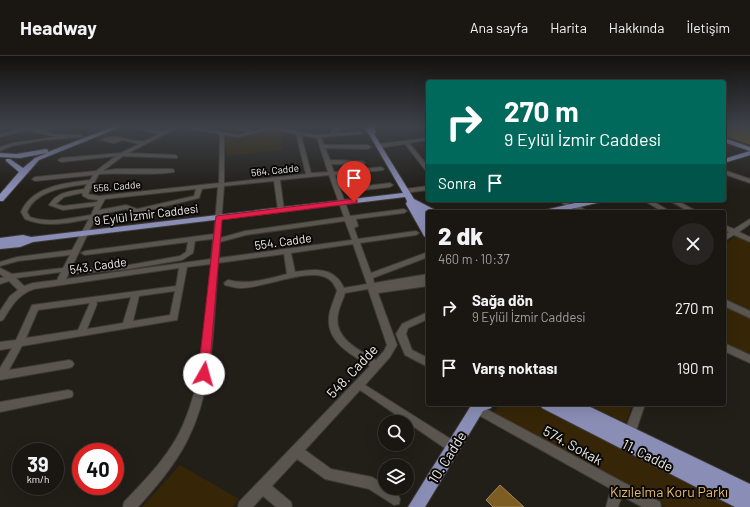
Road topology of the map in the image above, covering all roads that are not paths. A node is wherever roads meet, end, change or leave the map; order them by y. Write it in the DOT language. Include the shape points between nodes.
graph roads {
  1 [pos="64,147"];
  2 [pos="67,147"];
  3 [pos="74,147"];
  4 [pos="135,147"];
  5 [pos="222,147"];
  6 [pos="305,147"];
  7 [pos="322,147"];
  8 [pos="379,147"];
  9 [pos="411,147"];
  10 [pos="750,153"];
  11 [pos="122,154"];
  12 [pos="0,155"];
  13 [pos="15,156"];
  14 [pos="175,157"];
  15 [pos="0,158"];
  16 [pos="57,158"];
  17 [pos="43,159"];
  18 [pos="8,160"];
  19 [pos="726,160"];
  20 [pos="327,162"];
  21 [pos="32,163"];
  22 [pos="362,163"];
  23 [pos="425,163"];
  24 [pos="381,169"];
  25 [pos="172,171"];
  26 [pos="98,172"];
  27 [pos="348,173"];
  28 [pos="726,173"];
  29 [pos="22,174"];
  30 [pos="331,174"];
  31 [pos="309,175"];
  32 [pos="34,178"];
  33 [pos="277,179"];
  34 [pos="750,181"];
  35 [pos="91,182"];
  36 [pos="221,185"];
  37 [pos="390,185"];
  38 [pos="199,187"];
  39 [pos="426,189"];
  40 [pos="85,191"];
  41 [pos="104,197"];
  42 [pos="410,198"];
  43 [pos="0,199"];
  44 [pos="564,202"];
  45 [pos="591,202"];
  46 [pos="650,202"];
  47 [pos="675,202"];
  48 [pos="341,203"];
  49 [pos="100,204"];
  50 [pos="0,207"];
  51 [pos="574,207"];
  52 [pos="281,210"];
  53 [pos="404,210"];
  54 [pos="431,210"];
  55 [pos="558,210"];
  56 [pos="580,210"];
  57 [pos="664,210"];
  58 [pos="691,210"];
  59 [pos="95,214"];
  60 [pos="218,218"];
  61 [pos="347,219"];
  62 [pos="750,221"];
  63 [pos="726,228"];
  64 [pos="426,232"];
  65 [pos="735,232"];
  66 [pos="85,234"];
  67 [pos="216,238"];
  68 [pos="726,238"];
  69 [pos="192,239"];
  70 [pos="31,240"];
  71 [pos="750,240"];
  72 [pos="0,241"];
  73 [pos="358,242"];
  74 [pos="0,246"];
  75 [pos="76,252"];
  76 [pos="287,252"];
  77 [pos="85,253"];
  78 [pos="426,255"];
  79 [pos="214,262"];
  80 [pos="0,264"];
  81 [pos="183,266"];
  82 [pos="0,270"];
  83 [pos="61,270"];
  84 [pos="74,272"];
  85 [pos="291,274"];
  86 [pos="426,277"];
  87 [pos="13,280"];
  88 [pos="0,281"];
  89 [pos="60,282"];
  90 [pos="228,283"];
  91 [pos="426,283"];
  92 [pos="370,285"];
  93 [pos="179,288"];
  94 [pos="23,290"];
  95 [pos="341,292"];
  96 [pos="136,294"];
  97 [pos="726,303"];
  98 [pos="93,304"];
  99 [pos="4,306"];
  100 [pos="750,315"];
  101 [pos="426,316"];
  102 [pos="0,318"];
  103 [pos="127,326"];
  104 [pos="81,333"];
  105 [pos="401,334"];
  106 [pos="390,336"];
  107 [pos="19,343"];
  108 [pos="0,346"];
  109 [pos="726,349"];
  110 [pos="750,359"];
  111 [pos="426,362"];
  112 [pos="69,364"];
  113 [pos="376,365"];
  114 [pos="364,389"];
  115 [pos="68,394"];
  116 [pos="480,406"];
  117 [pos="551,406"];
  118 [pos="575,406"];
  119 [pos="639,406"];
  120 [pos="0,407"];
  121 [pos="630,433"];
  122 [pos="454,447"];
  123 [pos="296,451"];
  124 [pos="263,487"];
  125 [pos="618,487"];
  126 [pos="750,492"];
  127 [pos="394,499"];
  128 [pos="750,506"];
  129 [pos="129,507"];
  130 [pos="244,507"];
  131 [pos="286,507"];
  132 [pos="416,507"];
  133 [pos="612,507"];
  134 [pos="655,507"];
  1 -- 13 [label="main road"];
  2 -- 17 [label="main road"];
  3 -- 16 [label="main road"];
  4 -- 11 [label="street, 556. Cadde"];
  5 -- 36 [label="street"];
  6 -- 31 [label="street"];
  7 -- 20 [label="street, 548. Cadde"];
  8 -- 42 [label="main road"];
  9 -- 23 [label="street"];
  10 -- 19 [label="main road"];
  11 -- 14 [label="street"];
  11 -- 16 [label="street"];
  11 -- 26 [label="street, 556. Cadde"];
  12 -- 13 [label="main road"];
  13 -- 17 [label="main road"];
  15 -- 18 [label="main road"];
  16 -- 17 [label="main road"];
  17 -- 21 [label="main road"];
  17 -- 50 [label="main road"];
  18 -- 21 [label="main road"];
  18 -- 29 [label="main road" via="20,167"];
  20 -- 22 [label="street"];
  20 -- 30 [label="street, 548. Cadde"];
  21 -- 29 [label="main road"];
  24 -- 27 [label="street, 564. Cadde"];
  25 -- 26 [label="street"];
  26 -- 32 [label="street"];
  26 -- 35 [label="street, 556. Cadde"];
  27 -- 30 [label="street, 564. Cadde"];
  27 -- 37 [label="street" via="355,189"];
  28 -- 34 [label="street"];
  29 -- 43 [label="main road"];
  30 -- 31 [label="street, 564. Cadde"];
  30 -- 48 [label="street, 548. Cadde"];
  31 -- 33 [label="street, 564. Cadde"];
  33 -- 36 [label="street, 564. Cadde"];
  33 -- 52 [label="street"];
  35 -- 40 [label="street, 556. Cadde"];
  35 -- 59 [label="street" via="67,185 44,192 29,203 24,212 26,218 40,222 54,222"];
  36 -- 38 [label="street, 556. Cadde"];
  36 -- 60 [label="street"];
  38 -- 41 [label="street, 556. Cadde"];
  38 -- 59 [label="street" via="197,197 134,211 126,207"];
  39 -- 42 [label="street"];
  40 -- 41 [label="street, 556. Cadde" via="88,197"];
  40 -- 49 [label="street" via="62,196 52,205 66,208"];
  41 -- 49 [label="street"];
  42 -- 48 [label="main road, 9 Eylül İzmir Caddesi"];
  42 -- 54 [label="main road"];
  42 -- 64 [label="main road" via="410,204"];
  44 -- 51 [label="street"];
  45 -- 51 [label="main road"];
  46 -- 57 [label="street"];
  47 -- 58 [label="street"];
  48 -- 52 [label="main road, 9 Eylül İzmir Caddesi"];
  48 -- 61 [label="street, 548. Cadde"];
  49 -- 59 [label="street"];
  51 -- 55 [label="main road"];
  51 -- 56 [label="street"];
  52 -- 60 [label="main road, 9 Eylül İzmir Caddesi"];
  53 -- 73 [label="street" via="352,217"];
  59 -- 66 [label="street"];
  60 -- 66 [label="main road, 9 Eylül İzmir Caddesi"];
  60 -- 67 [label="street"];
  61 -- 67 [label="street"];
  61 -- 73 [label="street, 548. Cadde"];
  62 -- 65 [label="street"];
  63 -- 65 [label="street"];
  64 -- 73 [label="street, 554. Cadde"];
  65 -- 68 [label="street"];
  65 -- 71 [label="street"];
  66 -- 70 [label="main road, 9 Eylül İzmir Caddesi"];
  66 -- 75 [label="street"];
  67 -- 69 [label="street"];
  67 -- 79 [label="street"];
  69 -- 77 [label="street"];
  69 -- 84 [label="street" via="189,253 182,258 129,267"];
  70 -- 72 [label="main road, 9 Eylül İzmir Caddesi" via="24,238"];
  70 -- 74 [label="main road, 9 Eylül İzmir Caddesi"];
  73 -- 76 [label="street, 554. Cadde"];
  73 -- 92 [label="street, 548. Cadde"];
  75 -- 80 [label="street" via="17,259"];
  75 -- 89 [label="street"];
  76 -- 79 [label="street, 554. Cadde"];
  76 -- 85 [label="street"];
  78 -- 92 [label="street"];
  79 -- 81 [label="street, 543. Cadde"];
  79 -- 129 [label="street" via="204,374 193,414 182,439 167,463"];
  81 -- 89 [label="street, 543. Cadde"];
  81 -- 93 [label="street"];
  82 -- 87 [label="street"];
  83 -- 87 [label="street" via="27,274"];
  85 -- 90 [label="street" via="250,284 235,286"];
  85 -- 95 [label="street" via="324,274 335,280"];
  86 -- 92 [label="street"];
  87 -- 88 [label="street"];
  87 -- 94 [label="street"];
  89 -- 94 [label="street, 543. Cadde"];
  91 -- 92 [label="street"];
  92 -- 95 [label="street"];
  92 -- 106 [label="street, 548. Cadde"];
  93 -- 96 [label="street"];
  93 -- 103 [label="street" via="174,318"];
  94 -- 99 [label="street, 543. Cadde"];
  95 -- 113 [label="street" via="333,317 336,332 350,348"];
  96 -- 103 [label="street"];
  96 -- 107 [label="street" via="35,307"];
  97 -- 100 [label="street"];
  98 -- 104 [label="street"];
  99 -- 102 [label="street, 543. Cadde"];
  101 -- 105 [label="street" via="404,326"];
  103 -- 104 [label="street"];
  104 -- 107 [label="street"];
  105 -- 106 [label="street"];
  105 -- 111 [label="street" via="408,352"];
  106 -- 113 [label="street, 548. Cadde" via="391,349"];
  107 -- 108 [label="street"];
  107 -- 112 [label="street" via="1,376"];
  109 -- 110 [label="street"];
  113 -- 123 [label="street, 548. Cadde"];
  114 -- 122 [label="street"];
  115 -- 120 [label="street"];
  116 -- 122 [label="main road, 10. Cadde"];
  116 -- 125 [label="street, 574. Sokak"];
  117 -- 128 [label="main road, 11. Cadde"];
  118 -- 121 [label="main road, 11. Cadde"];
  119 -- 121 [label="street"];
  121 -- 126 [label="main road, 11. Cadde"];
  122 -- 132 [label="main road, 10. Cadde"];
  123 -- 124 [label="street, 548. Cadde"];
  123 -- 127 [label="street" via="329,475 372,483"];
  124 -- 130 [label="street, 548. Cadde"];
  124 -- 131 [label="street"];
  125 -- 133 [label="street"];
  125 -- 134 [label="street, 574. Sokak"];
}
